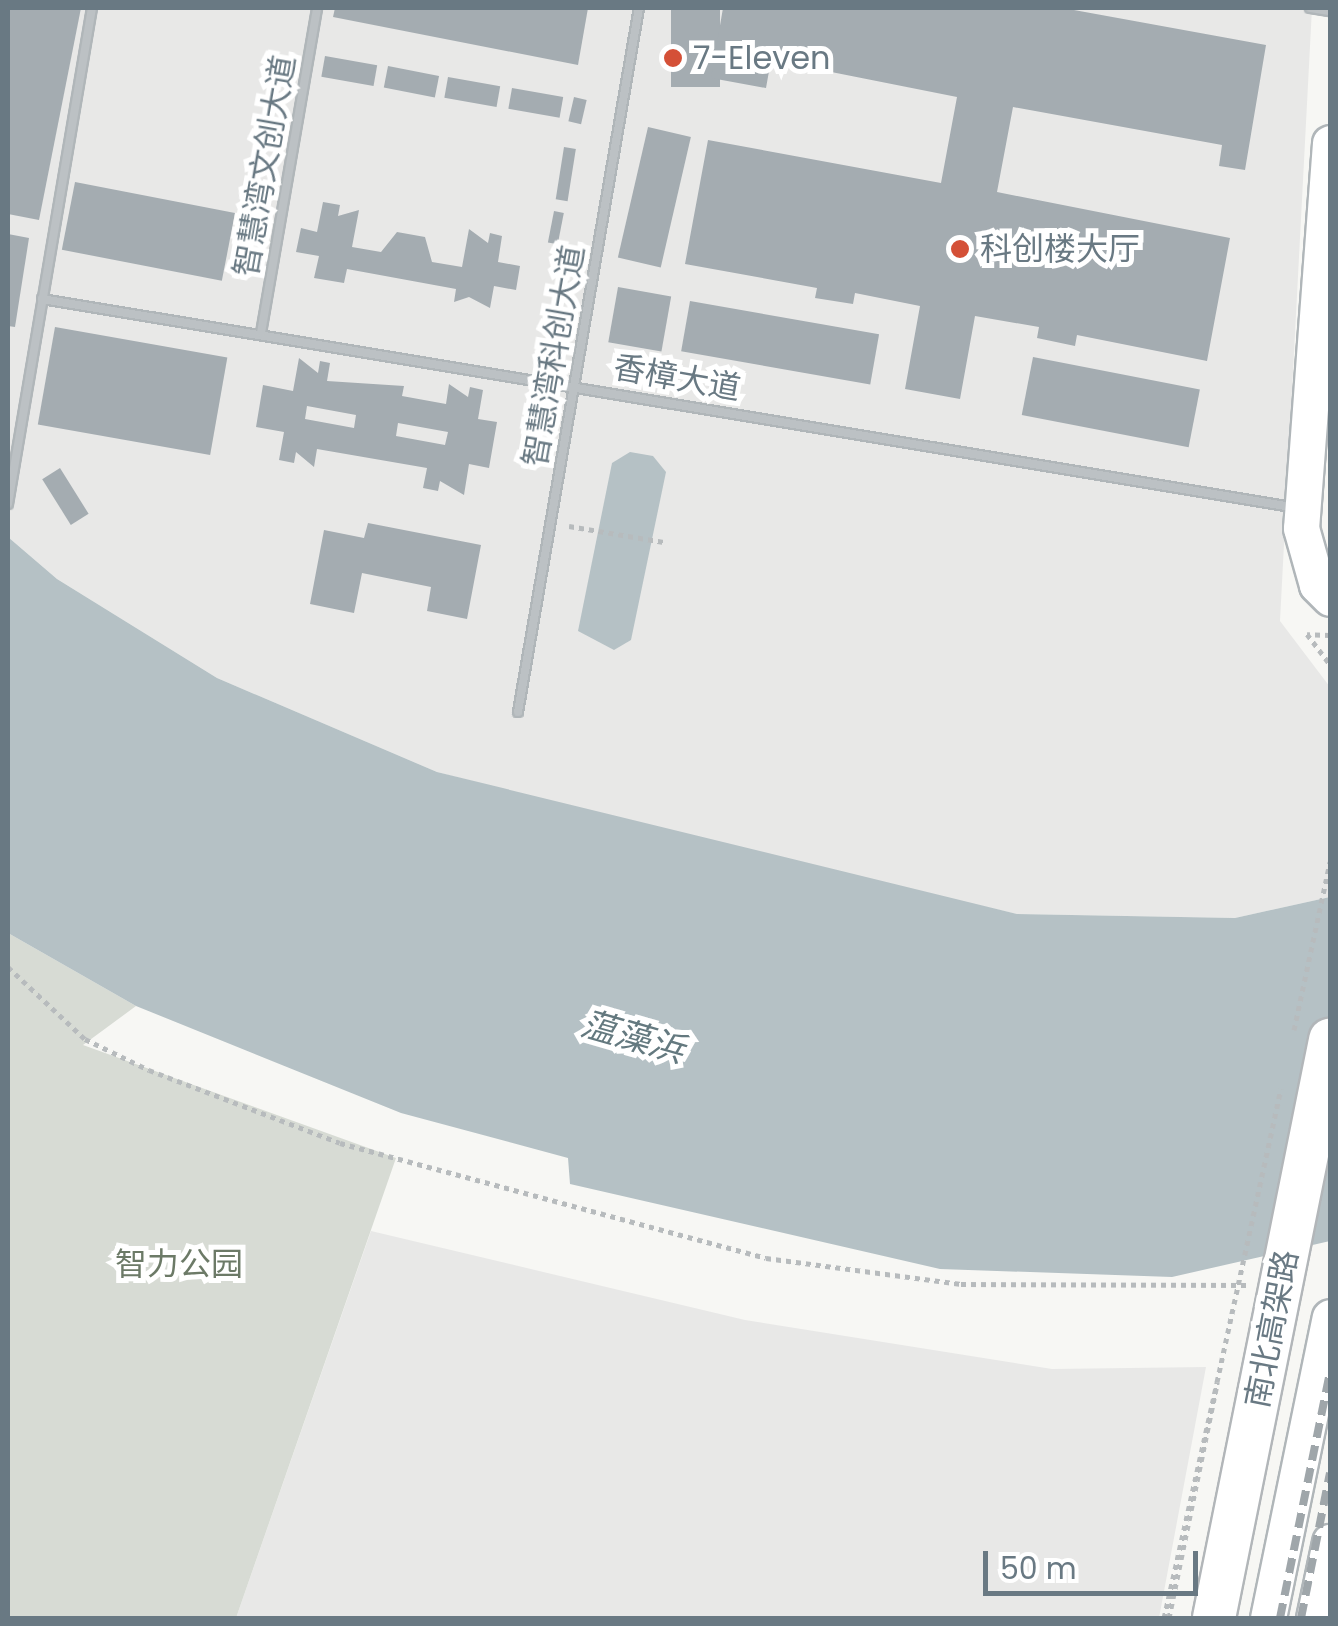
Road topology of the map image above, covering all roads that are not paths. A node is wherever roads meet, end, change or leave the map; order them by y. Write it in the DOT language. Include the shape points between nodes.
graph roads {
  1 [pos="92,8"];
  2 [pos="317,8"];
  3 [pos="639,8"];
  4 [pos="1310,8"];
  5 [pos="1330,11"];
  6 [pos="1330,143"];
  7 [pos="42,299"];
  8 [pos="262,333"];
  9 [pos="574,386"];
  10 [pos="8,504"];
  11 [pos="1302,509"];
  12 [pos="1330,598"];
  13 [pos="518,712"];
  14 [pos="1312,1038"];
  15 [pos="1330,1317"];
  16 [pos="1330,1542"];
  17 [pos="1214,1618"];
  18 [pos="1268,1618"];
  19 [pos="1314,1618"];
  1 -- 7 [label="lane"];
  2 -- 8 [label="lane, 智慧湾文创大道"];
  3 -- 9 [label="lane, 智慧湾科创大道"];
  4 -- 5 [label="lane"];
  6 -- 11 [label="main road"];
  7 -- 8 [label="lane, 香樟大道"];
  7 -- 10 [label="lane"];
  8 -- 9 [label="lane, 香樟大道"];
  9 -- 11 [label="lane, 香樟大道"];
  9 -- 13 [label="lane, 智慧湾科创大道"];
  11 -- 12 [label="main road" via="1317,585"];
  14 -- 17 [label="highway, 南北高架路, bridge"];
  15 -- 18 [label="main road"];
  16 -- 19 [label="main road"];
}
